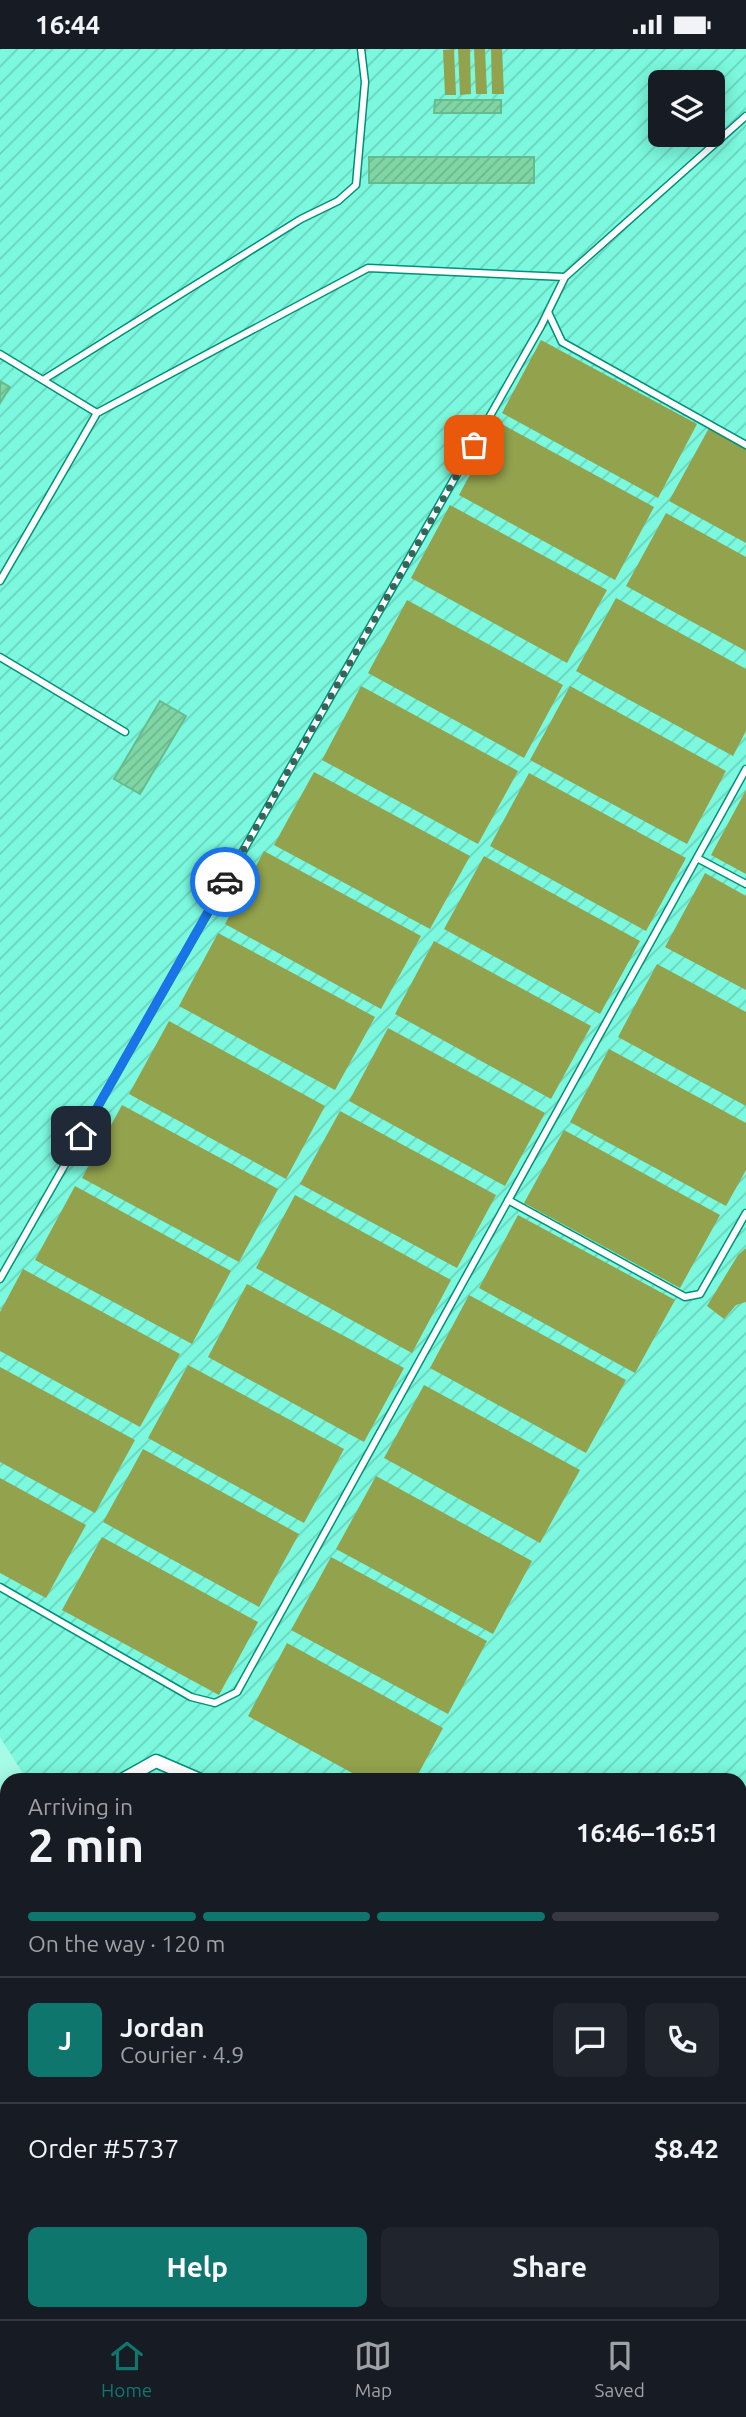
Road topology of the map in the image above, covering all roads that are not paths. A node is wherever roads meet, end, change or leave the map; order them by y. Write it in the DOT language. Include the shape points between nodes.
graph roads {
  1 [pos="362,49"];
  2 [pos="746,117"];
  3 [pos="565,277"];
  4 [pos="548,312"];
  5 [pos="0,354"];
  6 [pos="43,380"];
  7 [pos="97,413"];
  8 [pos="746,445"];
  9 [pos="0,581"];
  10 [pos="0,657"];
  11 [pos="125,732"];
  12 [pos="746,769"];
  13 [pos="697,858"];
  14 [pos="746,884"];
  15 [pos="508,1200"];
  16 [pos="746,1213"];
  17 [pos="0,1279"];
  18 [pos="0,1587"];
  19 [pos="135,1773"];
  20 [pos="184,1773"];
  1 -- 6 [label="lane" via="365,82 356,185 338,201 301,219"];
  2 -- 3 [label="lane"];
  3 -- 4 [label="lane"];
  3 -- 7 [label="lane" via="368,268"];
  4 -- 8 [label="lane" via="562,342"];
  4 -- 17 [label="lane"];
  5 -- 6 [label="lane"];
  6 -- 7 [label="lane"];
  7 -- 9 [label="lane"];
  10 -- 11 [label="lane"];
  12 -- 13 [label="lane"];
  13 -- 14 [label="lane"];
  13 -- 15 [label="lane"];
  15 -- 16 [label="lane" via="685,1297 700,1294"];
  15 -- 18 [label="lane" via="237,1692 215,1703 191,1697"];
  19 -- 20 [label="street" via="156,1761"];
}
